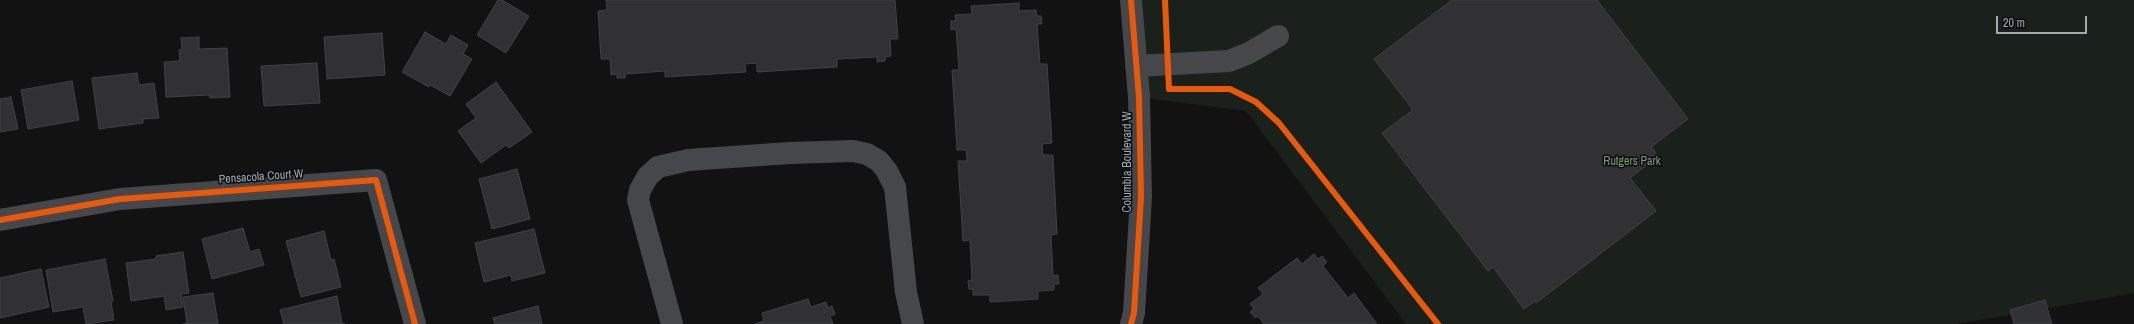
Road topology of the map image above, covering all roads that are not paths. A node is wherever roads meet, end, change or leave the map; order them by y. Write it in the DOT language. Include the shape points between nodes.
graph roads {
  1 [pos="1131,0"];
  2 [pos="1278,36"];
  3 [pos="1136,66"];
  4 [pos="0,220"];
  5 [pos="1136,320"];
  6 [pos="415,324"];
  7 [pos="672,324"];
  8 [pos="913,324"];
  1 -- 3 [label="street, Columbia Boulevard W"];
  2 -- 3 [label="street" via="1229,61"];
  3 -- 5 [label="street, Columbia Boulevard W" via="1141,197"];
  4 -- 6 [label="street, Pensacola Court W" via="120,199 376,180"];
  7 -- 8 [label="street" via="638,200 648,176 658,167 688,160 853,151 867,154 879,161 895,187 906,292"];
}
